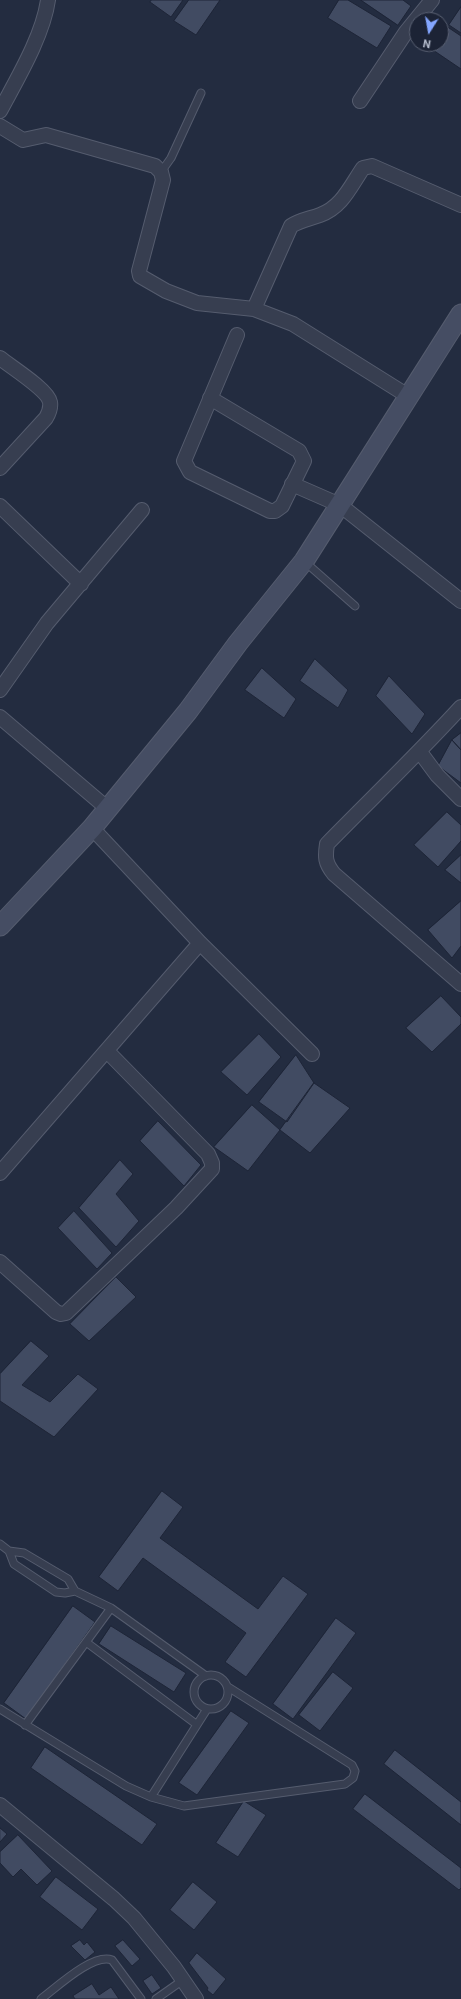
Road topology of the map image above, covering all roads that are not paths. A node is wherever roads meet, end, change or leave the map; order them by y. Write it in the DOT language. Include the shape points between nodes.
graph roads {
  1 [pos="48,0"];
  2 [pos="432,0"];
  3 [pos="201,93"];
  4 [pos="360,102"];
  5 [pos="0,111"];
  6 [pos="0,126"];
  7 [pos="161,172"];
  8 [pos="461,205"];
  9 [pos="254,309"];
  10 [pos="461,314"];
  11 [pos="237,335"];
  12 [pos="0,358"];
  13 [pos="408,396"];
  14 [pos="210,398"];
  15 [pos="0,468"];
  16 [pos="292,484"];
  17 [pos="340,505"];
  18 [pos="0,506"];
  19 [pos="142,510"];
  20 [pos="304,561"];
  21 [pos="80,584"];
  22 [pos="461,601"];
  23 [pos="355,606"];
  24 [pos="0,690"];
  25 [pos="461,707"];
  26 [pos="0,717"];
  27 [pos="420,752"];
  28 [pos="461,799"];
  29 [pos="108,809"];
  30 [pos="92,828"];
  31 [pos="0,926"];
  32 [pos="200,943"];
  33 [pos="461,984"];
  34 [pos="107,1051"];
  35 [pos="312,1054"];
  36 [pos="0,1173"];
  37 [pos="0,1262"];
  38 [pos="0,1544"];
  39 [pos="9,1552"];
  40 [pos="75,1591"];
  41 [pos="111,1608"];
  42 [pos="86,1642"];
  43 [pos="206,1676"];
  44 [pos="228,1687"];
  45 [pos="0,1709"];
  46 [pos="207,1709"];
  47 [pos="196,1724"];
  48 [pos="25,1725"];
  49 [pos="151,1797"];
  50 [pos="0,1805"];
  51 [pos="183,1980"];
  52 [pos="41,1999"];
  53 [pos="141,1999"];
  54 [pos="156,1999"];
  55 [pos="196,1999"];
  1 -- 5 [label="street" via="46,13 26,62"];
  2 -- 4 [label="street" via="406,32"];
  3 -- 7 [label="lane" via="171,158"];
  6 -- 7 [label="street" via="23,140 46,135 155,166"];
  7 -- 9 [label="street" via="163,180 140,276 166,291 197,302"];
  8 -- 9 [label="street" via="372,166 363,168 335,208 298,221 286,232"];
  9 -- 13 [label="street" via="293,324"];
  10 -- 13 [label="main road"];
  11 -- 14 [label="street"];
  12 -- 15 [label="street" via="45,393 50,401 50,411 46,418"];
  13 -- 17 [label="main road"];
  14 -- 16 [label="street" via="299,451 304,461"];
  14 -- 16 [label="street" via="184,461 190,472 274,512 282,506"];
  16 -- 17 [label="street"];
  17 -- 20 [label="main road"];
  17 -- 22 [label="street"];
  18 -- 21 [label="street"];
  19 -- 21 [label="street"];
  20 -- 23 [label="lane"];
  20 -- 29 [label="main road"];
  21 -- 24 [label="street" via="47,623"];
  25 -- 27 [label="street"];
  26 -- 29 [label="street"];
  27 -- 28 [label="street" via="437,775"];
  27 -- 33 [label="street" via="327,844 326,865 357,896"];
  29 -- 30 [label="main road"];
  30 -- 31 [label="main road"];
  30 -- 32 [label="street"];
  32 -- 34 [label="street"];
  32 -- 35 [label="street"];
  34 -- 36 [label="street"];
  34 -- 37 [label="street" via="208,1154 212,1169 176,1208 66,1313 56,1312"];
  38 -- 39 [label="lane"];
  39 -- 40 [label="lane" via="24,1553 62,1575 68,1579"];
  39 -- 40 [label="lane" via="14,1564 56,1592"];
  40 -- 41 [label="lane"];
  41 -- 42 [label="lane"];
  41 -- 43 [label="lane"];
  42 -- 47 [label="lane"];
  42 -- 48 [label="lane"];
  43 -- 44 [label="lane" via="215,1675"];
  43 -- 46 [label="lane" via="199,1680 194,1688 199,1705"];
  44 -- 46 [label="lane" via="228,1696 224,1704 216,1709"];
  44 -- 49 [label="lane" via="352,1765 353,1778 345,1784 184,1806"];
  45 -- 48 [label="lane"];
  46 -- 47 [label="lane"];
  47 -- 49 [label="lane"];
  48 -- 49 [label="lane" via="126,1786"];
  50 -- 51 [label="street" via="129,1914"];
  51 -- 54 [label="lane"];
  51 -- 55 [label="street"];
  52 -- 53 [label="lane" via="84,1966 106,1958 112,1960"];
}
